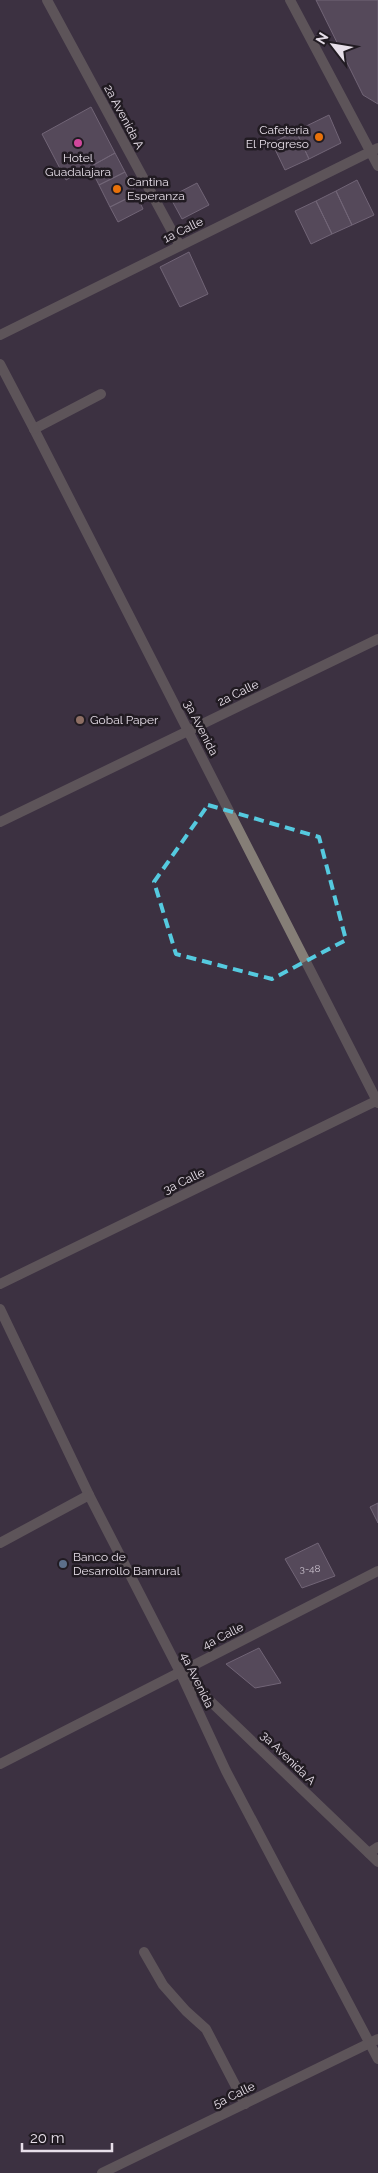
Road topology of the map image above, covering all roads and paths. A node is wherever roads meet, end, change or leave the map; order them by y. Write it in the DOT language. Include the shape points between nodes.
graph roads {
  1 [pos="47,0"];
  2 [pos="290,0"];
  3 [pos="374,150"];
  4 [pos="378,166"];
  5 [pos="180,246"];
  6 [pos="0,335"];
  7 [pos="0,364"];
  8 [pos="101,394"];
  9 [pos="34,430"];
  10 [pos="378,639"];
  11 [pos="189,730"];
  12 [pos="0,822"];
  13 [pos="378,1102"];
  14 [pos="0,1284"];
  15 [pos="0,1309"];
  16 [pos="89,1495"];
  17 [pos="0,1543"];
  18 [pos="378,1571"];
  19 [pos="180,1672"];
  20 [pos="0,1764"];
  21 [pos="374,1850"];
  22 [pos="378,1862"];
  23 [pos="144,1952"];
  24 [pos="374,2041"];
  25 [pos="378,2059"];
  26 [pos="245,2104"];
  27 [pos="102,2173"];
  1 -- 5 [label="street, 2a Avenida A"];
  2 -- 3 [label="street"];
  3 -- 4 [label="street"];
  3 -- 5 [label="street, 1a Calle"];
  5 -- 6 [label="street, 1a Calle"];
  7 -- 9 [label="street, 3a Avenida"];
  8 -- 9 [label="street"];
  9 -- 11 [label="street, 3a Avenida"];
  10 -- 11 [label="street, 2a Calle"];
  11 -- 12 [label="street, 2a Calle"];
  11 -- 13 [label="street, 3a Avenida"];
  13 -- 14 [label="street, 3a Calle"];
  15 -- 16 [label="street, 4a Avenida"];
  16 -- 17 [label="street"];
  16 -- 19 [label="street, 4a Avenida"];
  18 -- 19 [label="street, 4a Calle"];
  19 -- 20 [label="street, 4a Calle"];
  19 -- 21 [label="street, 3a Avenida A"];
  19 -- 24 [label="street, 4a Avenida" via="226,1771"];
  21 -- 22 [label="street, 3a Avenida A"];
  23 -- 26 [label="street" via="163,1985 206,2030"];
  24 -- 25 [label="street, 4a Avenida"];
  24 -- 26 [label="street, 5a Calle"];
  26 -- 27 [label="street, 5a Calle"];
}
